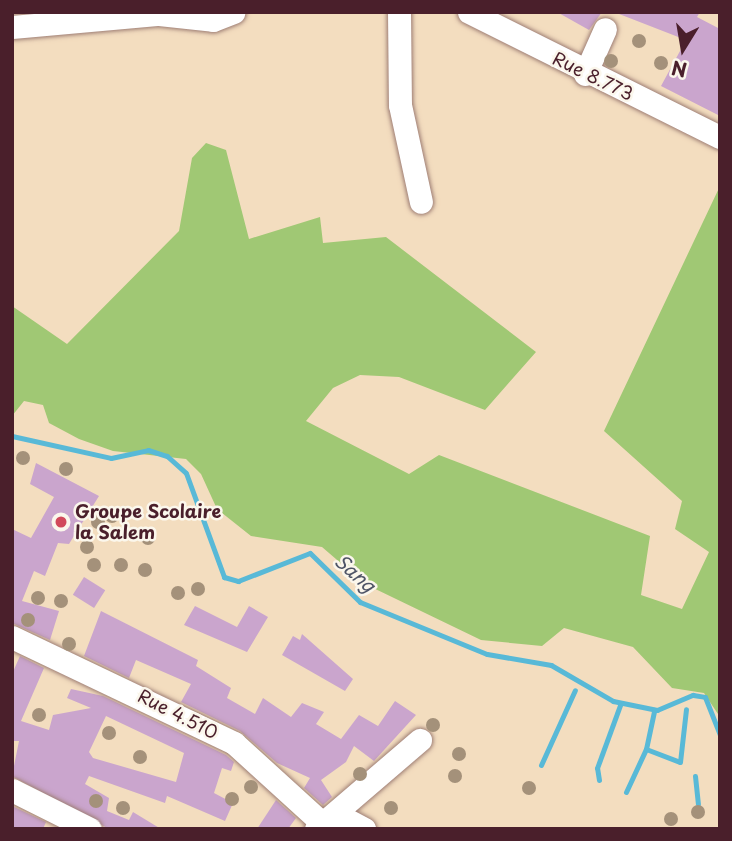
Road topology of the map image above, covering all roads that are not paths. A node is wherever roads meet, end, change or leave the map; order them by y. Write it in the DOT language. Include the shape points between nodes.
graph roads {
  1 [pos="234,12"];
  2 [pos="399,12"];
  3 [pos="469,12"];
  4 [pos="12,26"];
  5 [pos="605,29"];
  6 [pos="585,74"];
  7 [pos="720,136"];
  8 [pos="421,202"];
  9 [pos="12,637"];
  10 [pos="420,740"];
  11 [pos="12,790"];
  12 [pos="325,822"];
  13 [pos="90,829"];
  14 [pos="364,829"];
  1 -- 4 [label="street" via="213,20 159,14"];
  2 -- 8 [label="street" via="400,105"];
  3 -- 6 [label="street, Rue 8.773"];
  5 -- 6 [label="street"];
  6 -- 7 [label="street, Rue 8.773"];
  9 -- 12 [label="street, Rue 4.510" via="234,743"];
  10 -- 12 [label="street"];
  11 -- 13 [label="street"];
  12 -- 14 [label="street, Rue 4.510"];
}
